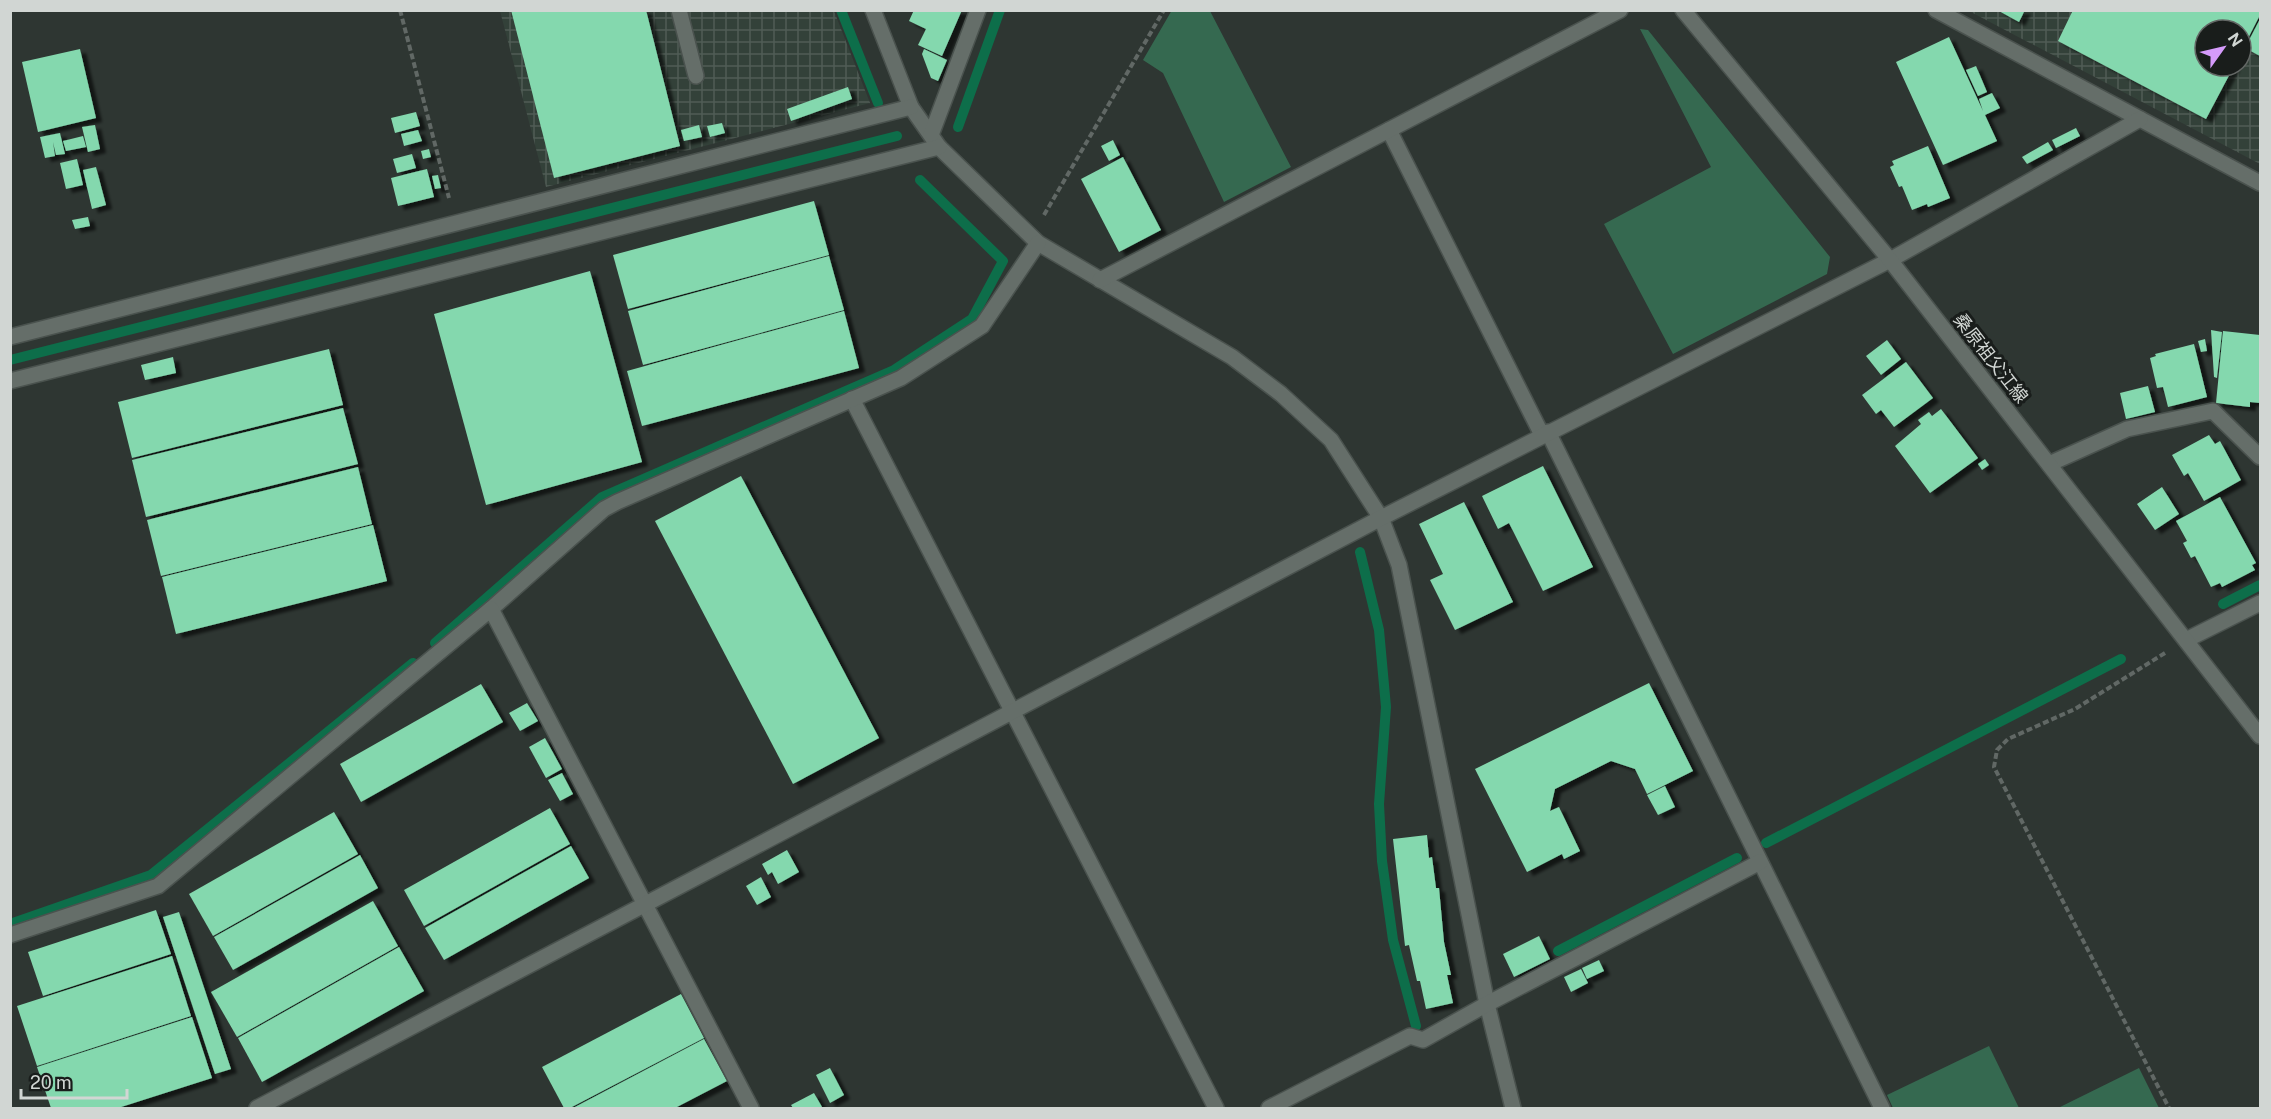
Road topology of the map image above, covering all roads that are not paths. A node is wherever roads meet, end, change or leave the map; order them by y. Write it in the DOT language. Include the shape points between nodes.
graph roads {
  1 [pos="679,10"];
  2 [pos="873,10"];
  3 [pos="978,10"];
  4 [pos="1620,10"];
  5 [pos="1683,10"];
  6 [pos="1936,10"];
  7 [pos="696,76"];
  8 [pos="911,108"];
  9 [pos="2140,119"];
  10 [pos="1389,130"];
  11 [pos="935,141"];
  12 [pos="2260,183"];
  13 [pos="1035,239"];
  14 [pos="1890,260"];
  15 [pos="1100,280"];
  16 [pos="10,337"];
  17 [pos="10,381"];
  18 [pos="852,399"];
  19 [pos="1545,434"];
  20 [pos="2260,457"];
  21 [pos="2049,465"];
  22 [pos="1381,518"];
  23 [pos="2260,603"];
  24 [pos="490,609"];
  25 [pos="2186,640"];
  26 [pos="1012,711"];
  27 [pos="2260,736"];
  28 [pos="1760,862"];
  29 [pos="645,904"];
  30 [pos="10,935"];
  31 [pos="1487,1004"];
  32 [pos="257,1108"];
  33 [pos="751,1108"];
  34 [pos="1216,1108"];
  35 [pos="1269,1108"];
  36 [pos="1513,1108"];
  37 [pos="1882,1108"];
  1 -- 7 [label="street"];
  2 -- 8 [label="street"];
  3 -- 11 [label="street"];
  4 -- 10 [label="street"];
  5 -- 14 [label="street, 桑原祖父江線"];
  6 -- 9 [label="street"];
  8 -- 11 [label="street"];
  8 -- 16 [label="street"];
  9 -- 12 [label="street"];
  9 -- 14 [label="street"];
  10 -- 15 [label="street"];
  10 -- 19 [label="street"];
  11 -- 13 [label="street"];
  11 -- 17 [label="street"];
  13 -- 15 [label="street"];
  13 -- 18 [label="street" via="982,326 901,378"];
  14 -- 19 [label="street"];
  14 -- 21 [label="street, 桑原祖父江線"];
  15 -- 22 [label="street" via="1232,357 1281,394 1331,440"];
  18 -- 24 [label="street" via="604,509"];
  18 -- 26 [label="street"];
  19 -- 22 [label="street"];
  19 -- 28 [label="street"];
  20 -- 21 [label="street" via="2213,411 2127,429"];
  21 -- 25 [label="street, 桑原祖父江線"];
  22 -- 26 [label="street"];
  22 -- 31 [label="street" via="1399,566"];
  23 -- 25 [label="street"];
  24 -- 29 [label="street"];
  24 -- 30 [label="street" via="158,885"];
  25 -- 27 [label="street, 桑原祖父江線"];
  26 -- 29 [label="street"];
  26 -- 34 [label="street"];
  28 -- 31 [label="street"];
  28 -- 37 [label="street"];
  29 -- 32 [label="street"];
  29 -- 33 [label="street"];
  31 -- 35 [label="street" via="1423,1040 1410,1036"];
  31 -- 36 [label="street"];
}
